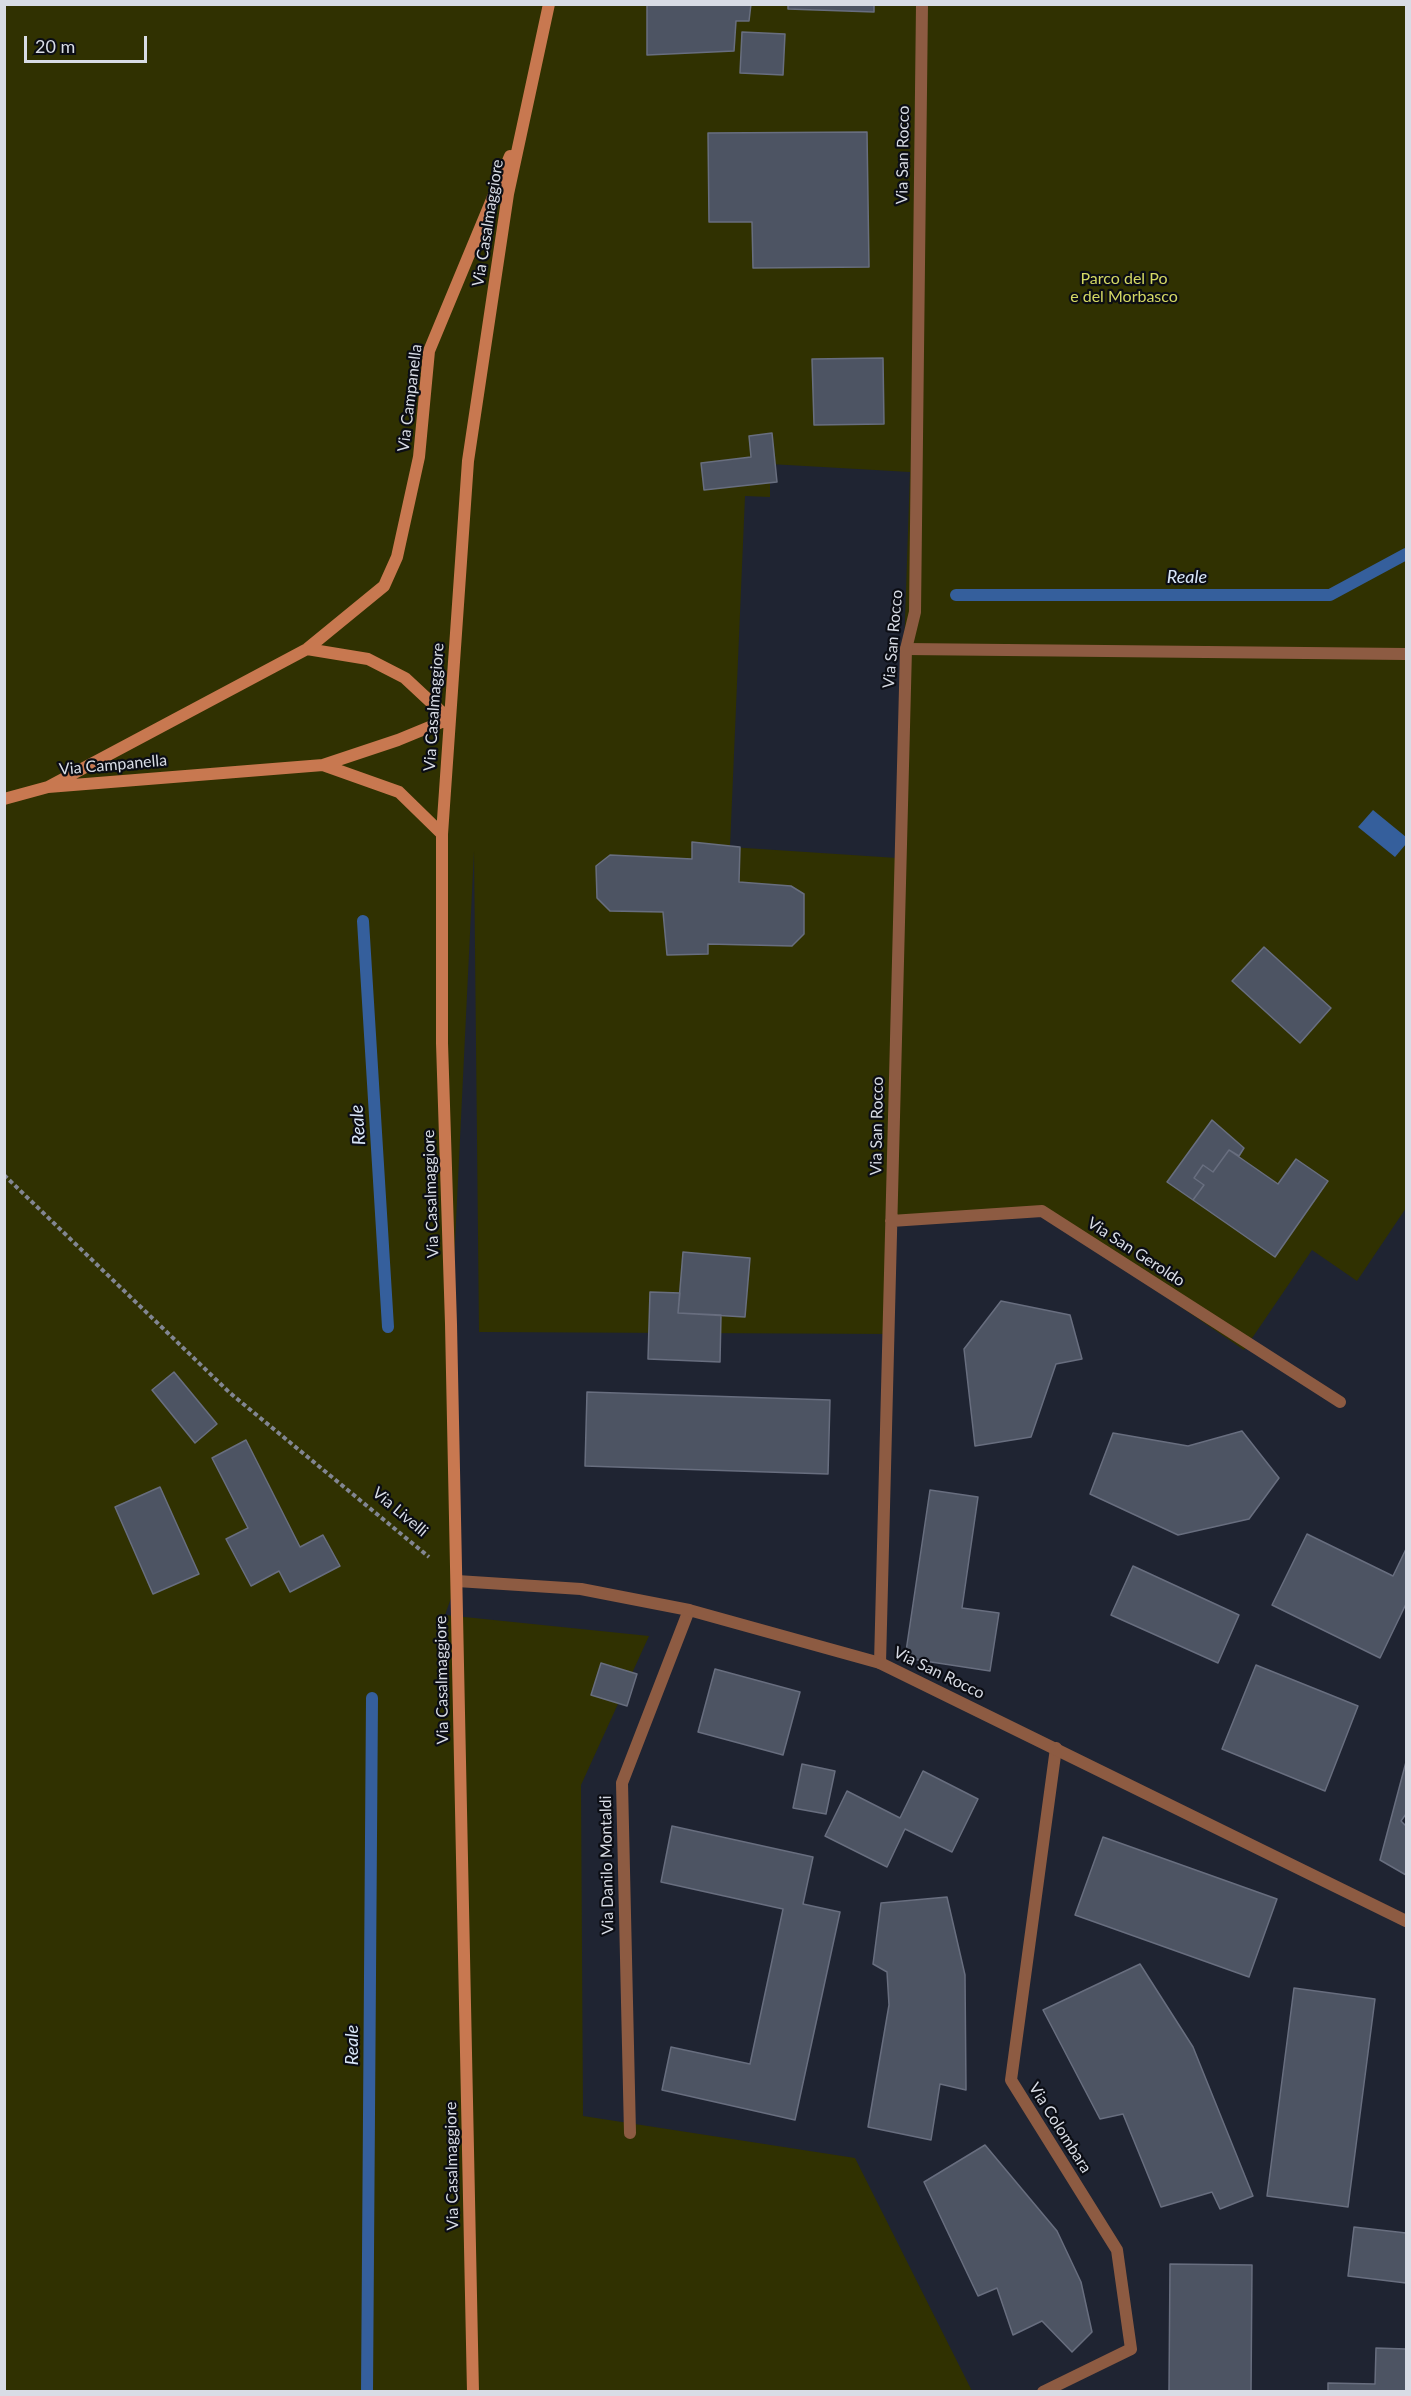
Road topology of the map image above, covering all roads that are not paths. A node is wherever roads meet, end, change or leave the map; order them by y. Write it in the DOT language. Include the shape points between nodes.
graph roads {
  1 [pos="549,4"];
  2 [pos="922,4"];
  3 [pos="522,128"];
  4 [pos="307,649"];
  5 [pos="906,649"];
  6 [pos="1407,654"];
  7 [pos="449,719"];
  8 [pos="323,765"];
  9 [pos="48,787"];
  10 [pos="4,799"];
  11 [pos="442,834"];
  12 [pos="891,1221"];
  13 [pos="1340,1402"];
  14 [pos="457,1581"];
  15 [pos="689,1610"];
  16 [pos="880,1663"];
  17 [pos="1056,1748"];
  18 [pos="1407,1921"];
  19 [pos="630,2133"];
  20 [pos="473,2391"];
  21 [pos="1043,2391"];
  1 -- 3 [label="main road, Via Casalmaggiore"];
  2 -- 5 [label="street, Via San Rocco" via="915,612"];
  3 -- 4 [label="main road, Via Campanella" via="429,351 419,457 397,556 384,586"];
  3 -- 7 [label="main road, Via Casalmaggiore" via="508,194 468,460"];
  4 -- 7 [label="main road" via="368,659 405,678"];
  4 -- 9 [label="main road, Via Campanella"];
  5 -- 6 [label="street"];
  5 -- 12 [label="street, Via San Rocco"];
  7 -- 8 [label="main road, Via Campanella"];
  7 -- 11 [label="main road, Via Casalmaggiore"];
  8 -- 9 [label="main road, Via Campanella"];
  8 -- 11 [label="main road, Via Campanella" via="399,792"];
  9 -- 10 [label="main road, Via Campanella"];
  11 -- 14 [label="main road, Via Casalmaggiore" via="442,1043"];
  12 -- 13 [label="street, Via San Geroldo" via="1042,1211"];
  12 -- 16 [label="street, Via San Rocco"];
  14 -- 15 [label="street" via="581,1588"];
  14 -- 20 [label="main road, Via Casalmaggiore"];
  15 -- 16 [label="street"];
  15 -- 19 [label="street, Via Danilo Montaldi" via="622,1783"];
  16 -- 17 [label="street, Via San Rocco"];
  17 -- 18 [label="street, Via San Rocco"];
  17 -- 21 [label="street, Via Colombara" via="1011,2080 1117,2250 1131,2349"];
}
